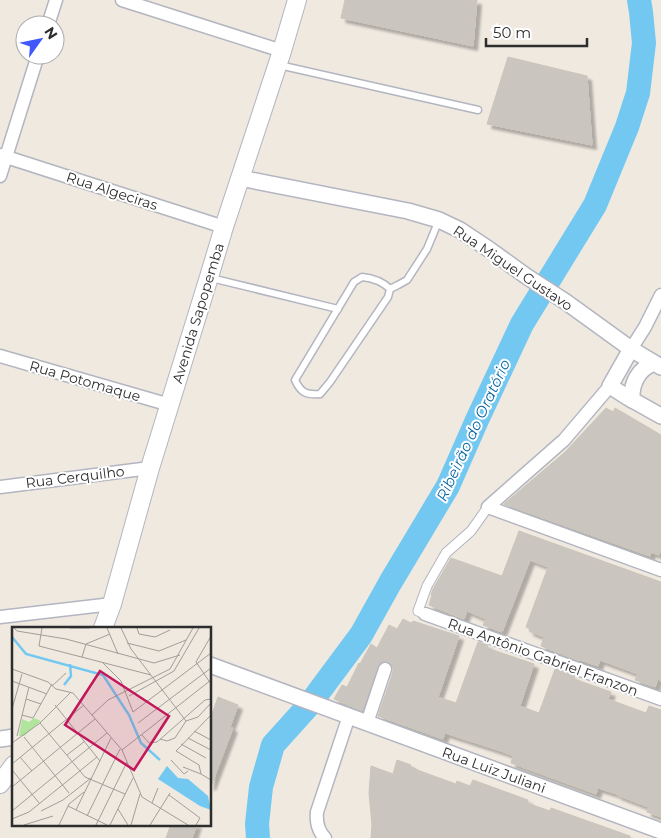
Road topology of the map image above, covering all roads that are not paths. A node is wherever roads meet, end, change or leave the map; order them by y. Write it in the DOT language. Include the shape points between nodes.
graph roads {
  1 [pos="56,0"];
  2 [pos="122,0"];
  3 [pos="298,0"];
  4 [pos="51,15"];
  5 [pos="280,58"];
  6 [pos="35,65"];
  7 [pos="478,110"];
  8 [pos="3,156"];
  9 [pos="0,176"];
  10 [pos="240,178"];
  11 [pos="439,220"];
  12 [pos="224,227"];
  13 [pos="210,277"];
  14 [pos="390,289"];
  15 [pos="661,295"];
  16 [pos="338,309"];
  17 [pos="631,348"];
  18 [pos="0,356"];
  19 [pos="657,365"];
  20 [pos="610,386"];
  21 [pos="632,400"];
  22 [pos="170,406"];
  23 [pos="661,416"];
  24 [pos="150,468"];
  25 [pos="0,487"];
  26 [pos="488,507"];
  27 [pos="661,570"];
  28 [pos="112,604"];
  29 [pos="422,612"];
  30 [pos="0,616"];
  31 [pos="106,627"];
  32 [pos="211,665"];
  33 [pos="385,669"];
  34 [pos="661,700"];
  35 [pos="349,716"];
  36 [pos="367,723"];
  37 [pos="12,768"];
  38 [pos="0,784"];
  39 [pos="661,831"];
  40 [pos="326,838"];
  1 -- 4 [label="street"];
  2 -- 5 [label="street"];
  3 -- 5 [label="main road, Avenida Sapopemba"];
  5 -- 7 [label="lane"];
  5 -- 10 [label="main road, Avenida Sapopemba"];
  6 -- 8 [label="street"];
  8 -- 9 [label="street"];
  8 -- 12 [label="street, Rua Algeciras"];
  10 -- 11 [label="street, Rua Miguel Gustavo"];
  10 -- 12 [label="main road, Avenida Sapopemba"];
  11 -- 14 [label="lane" via="427,249 406,280"];
  11 -- 17 [label="street, Rua Miguel Gustavo" via="460,230"];
  12 -- 13 [label="main road, Avenida Sapopemba"];
  13 -- 16 [label="lane"];
  13 -- 22 [label="main road, Avenida Sapopemba"];
  14 -- 16 [label="lane" via="373,278 362,277 354,282"];
  14 -- 16 [label="lane" via="388,297 330,382 320,394 309,395 299,388 295,380"];
  15 -- 17 [label="street"];
  17 -- 19 [label="street, Rua Miguel Gustavo"];
  17 -- 20 [label="street"];
  18 -- 22 [label="street, Rua Potomaque"];
  19 -- 21 [label="street" via="644,367 639,373"];
  20 -- 21 [label="street"];
  20 -- 26 [label="street" via="564,440"];
  21 -- 23 [label="street"];
  22 -- 24 [label="main road, Avenida Sapopemba"];
  24 -- 25 [label="street, Rua Cerquilho"];
  24 -- 28 [label="main road, Avenida Sapopemba"];
  26 -- 27 [label="street"];
  26 -- 29 [label="street" via="471,531 446,553 427,586"];
  28 -- 30 [label="street"];
  28 -- 31 [label="main road, Avenida Sapopemba"];
  29 -- 34 [label="street, Rua Antônio Gabriel Franzon"];
  32 -- 35 [label="street, Rua Luiz Juliani"];
  33 -- 36 [label="street"];
  35 -- 36 [label="street, Rua Luiz Juliani"];
  35 -- 40 [label="street" via="318,812 318,828"];
  36 -- 39 [label="street, Rua Luiz Juliani"];
  37 -- 38 [label="main road"];
}
